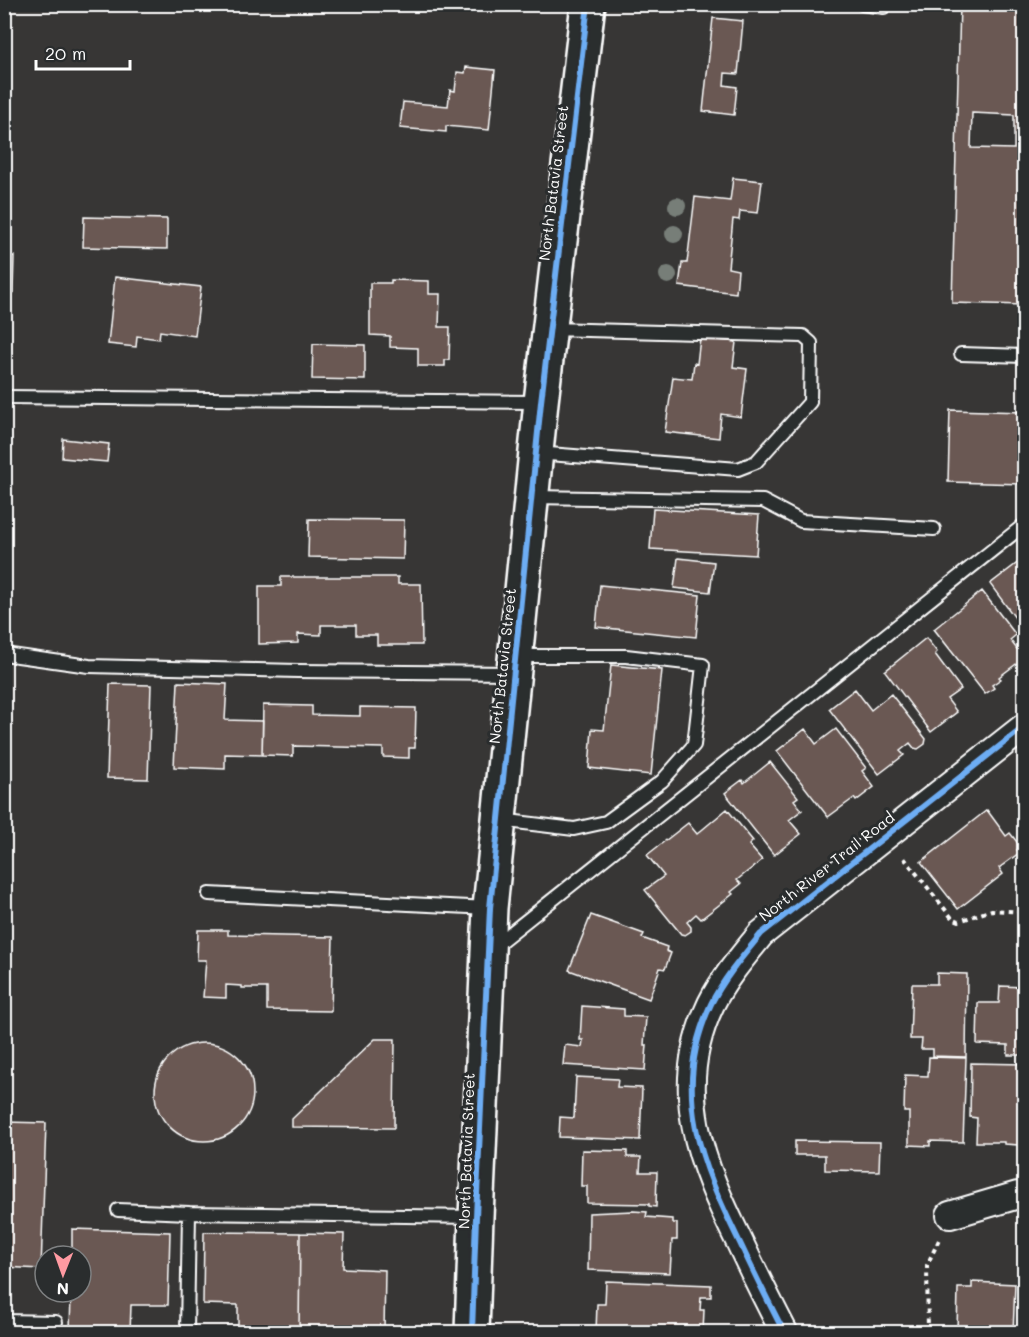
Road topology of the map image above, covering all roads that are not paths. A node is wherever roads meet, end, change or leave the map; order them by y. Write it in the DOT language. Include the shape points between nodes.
graph roads {
  1 [pos="588,4"];
  2 [pos="862,4"];
  3 [pos="884,7"];
  4 [pos="549,329"];
  5 [pos="961,354"];
  6 [pos="1024,356"];
  7 [pos="4,398"];
  8 [pos="541,402"];
  9 [pos="536,453"];
  10 [pos="532,497"];
  11 [pos="1024,525"];
  12 [pos="934,529"];
  13 [pos="4,654"];
  14 [pos="515,664"];
  15 [pos="1024,727"];
  16 [pos="499,820"];
  17 [pos="209,894"];
  18 [pos="490,908"];
  19 [pos="487,952"];
  20 [pos="1024,1195"];
  21 [pos="118,1210"];
  22 [pos="189,1213"];
  23 [pos="950,1215"];
  24 [pos="476,1216"];
  25 [pos="4,1321"];
  26 [pos="56,1322"];
  27 [pos="187,1332"];
  28 [pos="472,1332"];
  29 [pos="784,1332"];
  1 -- 4 [label="main road, North Batavia Street"];
  2 -- 3 [label="lane"];
  4 -- 8 [label="main road, North Batavia Street"];
  4 -- 9 [label="lane" via="803,336 812,343 810,402 756,462 738,469"];
  5 -- 6 [label="lane"];
  7 -- 8 [label="lane"];
  8 -- 9 [label="main road, North Batavia Street"];
  9 -- 10 [label="main road, North Batavia Street"];
  10 -- 12 [label="lane" via="763,501 801,521"];
  10 -- 14 [label="main road, North Batavia Street"];
  11 -- 19 [label="lane"];
  13 -- 14 [label="lane" via="89,666 298,671"];
  14 -- 16 [label="main road, North Batavia Street"];
  14 -- 16 [label="lane" via="626,656 703,665 694,745 662,781 606,822 574,830"];
  15 -- 29 [label="street, North River Trail Road" via="761,934 730,971 699,1033 692,1071 698,1143 725,1212"];
  16 -- 18 [label="main road, North Batavia Street"];
  17 -- 18 [label="lane"];
  18 -- 19 [label="main road, North Batavia Street"];
  19 -- 24 [label="main road, North Batavia Street"];
  20 -- 23 [label="street"];
  21 -- 22 [label="lane"];
  22 -- 24 [label="lane"];
  22 -- 27 [label="lane"];
  24 -- 28 [label="main road, North Batavia Street"];
  25 -- 26 [label="lane"];
}
